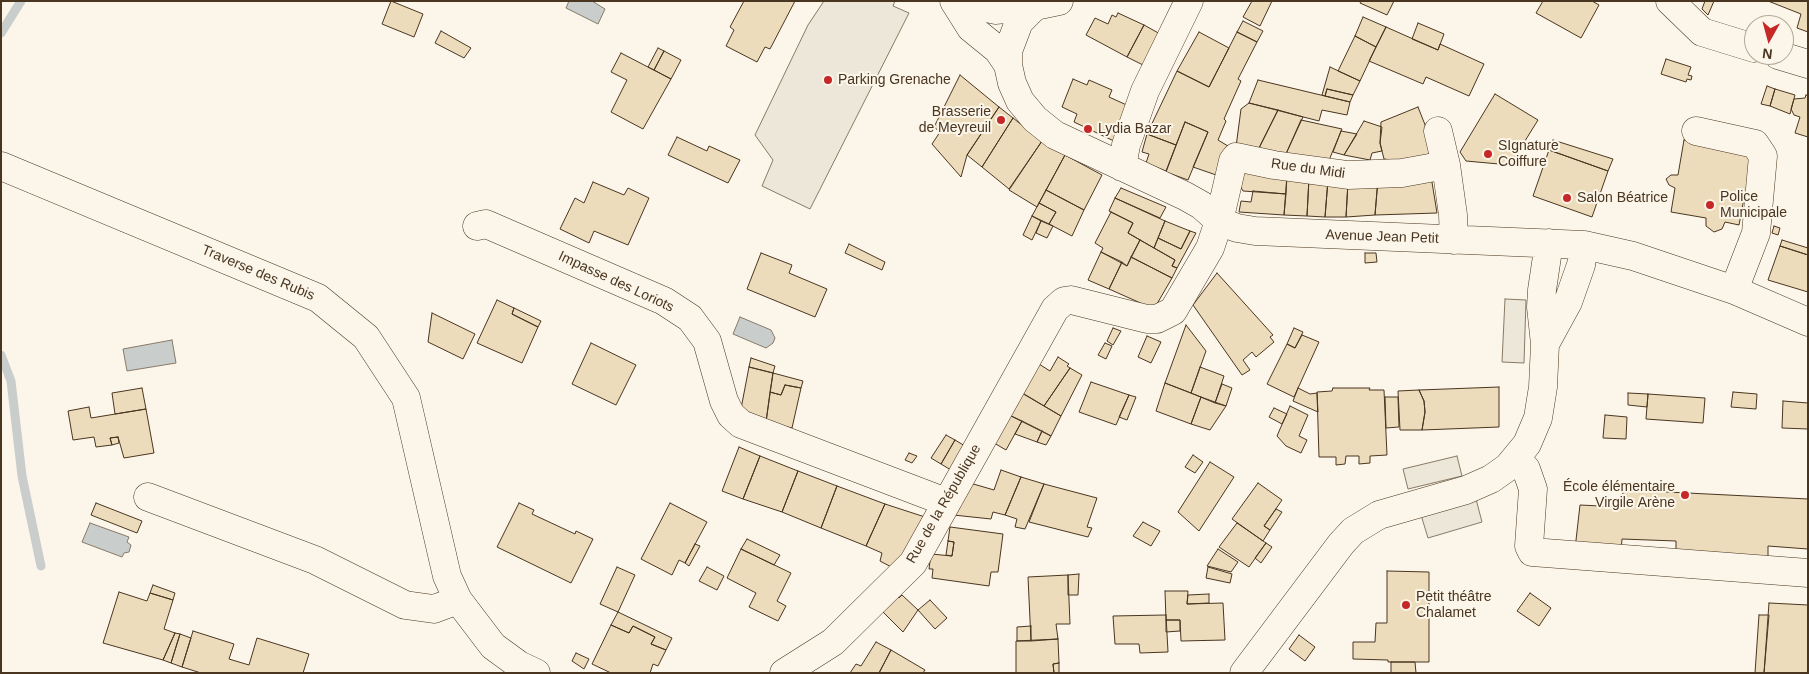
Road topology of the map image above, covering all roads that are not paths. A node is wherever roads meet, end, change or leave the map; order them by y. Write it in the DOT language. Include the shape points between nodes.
graph roads {
  1 [pos="955,1"];
  2 [pos="1670,1"];
  3 [pos="1047,4"];
  4 [pos="1185,4"];
  5 [pos="1744,45"];
  6 [pos="1794,60"];
  7 [pos="1008,64"];
  8 [pos="1808,64"];
  9 [pos="1438,131"];
  10 [pos="1696,131"];
  11 [pos="1446,165"];
  12 [pos="1,166"];
  13 [pos="1122,167"];
  14 [pos="1219,221"];
  15 [pos="477,226"];
  16 [pos="1454,240"];
  17 [pos="1550,243"];
  18 [pos="1584,246"];
  19 [pos="1734,290"];
  20 [pos="1808,322"];
  21 [pos="1546,344"];
  22 [pos="1516,458"];
  23 [pos="148,497"];
  24 [pos="946,502"];
  25 [pos="1808,573"];
  26 [pos="458,600"];
  27 [pos="536,673"];
  28 [pos="784,673"];
  29 [pos="1244,673"];
  1 -- 3 [label="street" via="995,10"];
  1 -- 7 [label="street" via="971,28 998,50"];
  2 -- 5 [label="street" via="1702,32"];
  3 -- 7 [label="street" via="1019,22 1008,51"];
  4 -- 13 [label="street" via="1145,91 1126,145"];
  6 -- 8 [label="street"];
  7 -- 13 [label="street, Avenue Jean Petit" via="1020,101 1034,119 1055,136"];
  9 -- 11 [label="street"];
  10 -- 19 [label="street" via="1755,144 1763,156 1756,232"];
  11 -- 14 [label="street, Rue du Midi" via="1348,175 1236,157"];
  11 -- 16 [label="street"];
  12 -- 26 [label="street, Traverse des Rubis" via="318,298 366,337 406,398 447,576"];
  13 -- 14 [label="street, Avenue Jean Petit" via="1201,206"];
  14 -- 16 [label="street, Avenue Jean Petit" via="1255,231"];
  14 -- 24 [label="street, Rue de la République" via="1210,248 1177,306 1166,316 1147,319 1079,301 1064,302 1055,309"];
  15 -- 24 [label="street, Impasse des Loriots" via="486,224 664,301 690,318 707,341 724,402 741,424"];
  16 -- 17 [label="street, Avenue Jean Petit"];
  17 -- 18 [label="street, Avenue Jean Petit"];
  17 -- 21 [label="street" via="1542,290"];
  18 -- 19 [label="street, Avenue Jean Petit" via="1633,256"];
  18 -- 21 [label="street" via="1568,302"];
  19 -- 20 [label="street, Avenue Jean Petit"];
  21 -- 22 [label="street" via="1538,418 1527,444"];
  22 -- 25 [label="street" via="1526,469 1533,489 1529,546 1532,552"];
  22 -- 29 [label="street" via="1491,479 1466,490 1379,515 1353,531"];
  23 -- 26 [label="street" via="315,560 405,605 434,609"];
  24 -- 28 [label="street, Rue de la République" via="913,563 833,642"];
  26 -- 27 [label="street, Traverse des Rubis" via="493,646"];
}
